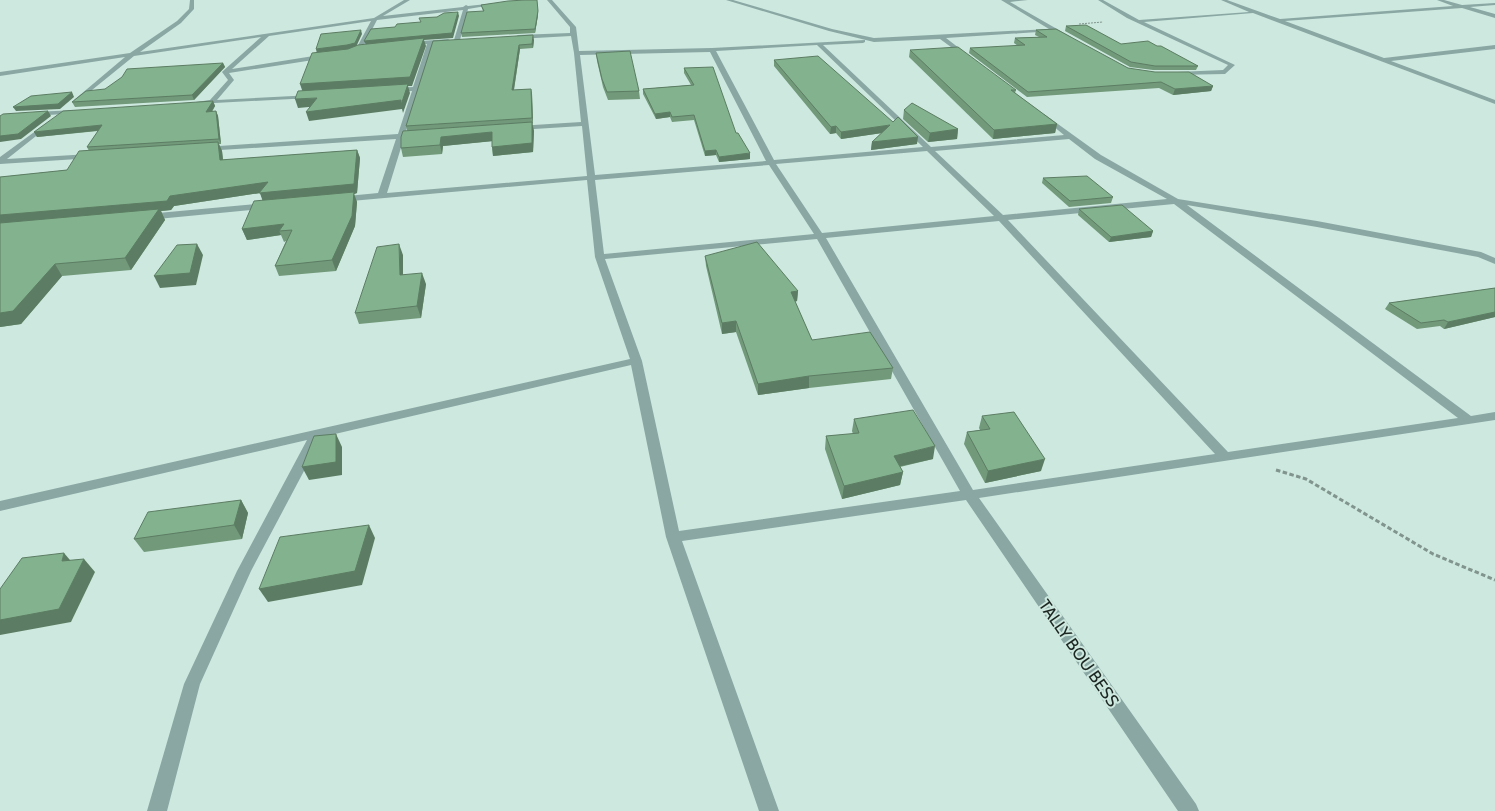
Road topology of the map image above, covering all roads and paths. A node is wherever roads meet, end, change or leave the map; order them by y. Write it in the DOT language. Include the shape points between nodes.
graph roads {
  1 [pos="192,0"];
  2 [pos="408,0"];
  3 [pos="549,0"];
  4 [pos="728,0"];
  5 [pos="1026,0"];
  6 [pos="1100,0"];
  7 [pos="1223,0"];
  8 [pos="1439,0"];
  9 [pos="1004,1"];
  10 [pos="504,3"];
  11 [pos="1495,4"];
  12 [pos="466,6"];
  13 [pos="1460,7"];
  14 [pos="1256,13"];
  15 [pos="1495,16"];
  16 [pos="1130,17"];
  17 [pos="375,19"];
  18 [pos="1278,20"];
  19 [pos="1137,21"];
  20 [pos="1052,28"];
  21 [pos="573,34"];
  22 [pos="267,36"];
  23 [pos="941,37"];
  24 [pos="511,38"];
  25 [pos="457,40"];
  26 [pos="465,40"];
  27 [pos="874,40"];
  28 [pos="1074,41"];
  29 [pos="431,42"];
  30 [pos="399,45"];
  31 [pos="820,45"];
  32 [pos="367,48"];
  33 [pos="1494,48"];
  34 [pos="712,50"];
  35 [pos="578,54"];
  36 [pos="331,55"];
  37 [pos="130,56"];
  38 [pos="969,59"];
  39 [pos="1382,60"];
  40 [pos="225,72"];
  41 [pos="0,74"];
  42 [pos="1174,74"];
  43 [pos="416,89"];
  44 [pos="385,91"];
  45 [pos="322,95"];
  46 [pos="212,102"];
  47 [pos="1495,102"];
  48 [pos="188,104"];
  49 [pos="86,111"];
  50 [pos="62,112"];
  51 [pos="1041,114"];
  52 [pos="23,115"];
  53 [pos="584,124"];
  54 [pos="513,129"];
  55 [pos="425,134"];
  56 [pos="401,136"];
  57 [pos="1072,137"];
  58 [pos="197,149"];
  59 [pos="930,149"];
  60 [pos="95,156"];
  61 [pos="0,161"];
  62 [pos="771,162"];
  63 [pos="591,178"];
  64 [pos="382,195"];
  65 [pos="334,200"];
  66 [pos="1176,201"];
  67 [pos="278,205"];
  68 [pos="135,218"];
  69 [pos="1001,218"];
  70 [pos="820,236"];
  71 [pos="1482,255"];
  72 [pos="1495,255"];
  73 [pos="600,257"];
  74 [pos="1495,261"];
  75 [pos="636,361"];
  76 [pos="1495,416"];
  77 [pos="1469,420"];
  78 [pos="317,434"];
  79 [pos="1225,456"];
  80 [pos="1270,468"];
  81 [pos="969,495"];
  82 [pos="0,506"];
  83 [pos="673,537"];
  84 [pos="1495,580"];
  85 [pos="157,811"];
  86 [pos="769,811"];
  87 [pos="1189,811"];
  1 -- 37 [label="street" via="191,9 179,22"];
  2 -- 17 [label="street"];
  3 -- 21 [label="street" via="571,24"];
  4 -- 27 [label="street"];
  5 -- 9 [label="street"];
  6 -- 16 [label="street"];
  7 -- 14 [label="street"];
  8 -- 13 [label="street"];
  9 -- 20 [label="street"];
  10 -- 12 [label="street"];
  11 -- 13 [label="street"];
  12 -- 17 [label="street"];
  12 -- 25 [label="street"];
  13 -- 15 [label="street"];
  13 -- 18 [label="street"];
  14 -- 18 [label="street"];
  14 -- 19 [label="street"];
  16 -- 19 [label="street"];
  16 -- 20 [label="path"];
  17 -- 22 [label="street"];
  17 -- 32 [label="street" via="357,50"];
  18 -- 39 [label="street"];
  19 -- 42 [label="street" via="1232,65 1225,72"];
  20 -- 23 [label="street"];
  20 -- 28 [label="street"];
  21 -- 24 [label="street"];
  21 -- 35 [label="street"];
  22 -- 37 [label="street"];
  22 -- 40 [label="street"];
  23 -- 27 [label="street"];
  23 -- 38 [label="street"];
  25 -- 26 [label="street"];
  25 -- 29 [label="street"];
  27 -- 31 [label="street"];
  29 -- 30 [label="street"];
  29 -- 43 [label="street"];
  31 -- 34 [label="street"];
  31 -- 59 [label="street"];
  33 -- 39 [label="street"];
  34 -- 35 [label="street"];
  34 -- 62 [label="street, TALLY BOU BESS"];
  35 -- 53 [label="street"];
  36 -- 40 [label="street"];
  37 -- 41 [label="street"];
  37 -- 50 [label="street"];
  39 -- 47 [label="street"];
  40 -- 46 [label="street" via="231,80"];
  43 -- 44 [label="street"];
  43 -- 56 [label="street"];
  45 -- 46 [label="street"];
  46 -- 48 [label="street"];
  49 -- 50 [label="street"];
  50 -- 52 [label="street"];
  50 -- 61 [label="street"];
  51 -- 57 [label="street"];
  53 -- 54 [label="street"];
  53 -- 63 [label="street"];
  55 -- 56 [label="street"];
  56 -- 58 [label="street"];
  56 -- 64 [label="street"];
  57 -- 59 [label="street"];
  57 -- 66 [label="street" via="1098,157"];
  59 -- 62 [label="street"];
  59 -- 69 [label="street"];
  60 -- 61 [label="street"];
  62 -- 63 [label="street"];
  62 -- 70 [label="street, TALLY BOU BESS"];
  63 -- 64 [label="street"];
  63 -- 73 [label="street"];
  64 -- 65 [label="street"];
  66 -- 69 [label="street"];
  66 -- 71 [label="street"];
  66 -- 77 [label="street"];
  67 -- 68 [label="street"];
  69 -- 70 [label="street"];
  69 -- 79 [label="street"];
  70 -- 73 [label="street"];
  70 -- 81 [label="street, TALLY BOU BESS"];
  71 -- 72 [label="street"];
  71 -- 74 [label="street"];
  73 -- 75 [label="street"];
  75 -- 78 [label="street"];
  75 -- 83 [label="street"];
  76 -- 77 [label="street"];
  77 -- 79 [label="street"];
  78 -- 82 [label="street"];
  78 -- 85 [label="street" via="244,571 192,684"];
  79 -- 81 [label="street"];
  80 -- 84 [label="path" via="1306,479 1433,554"];
  81 -- 83 [label="street"];
  81 -- 87 [label="street, TALLY BOU BESS"];
  83 -- 86 [label="street"];
}
